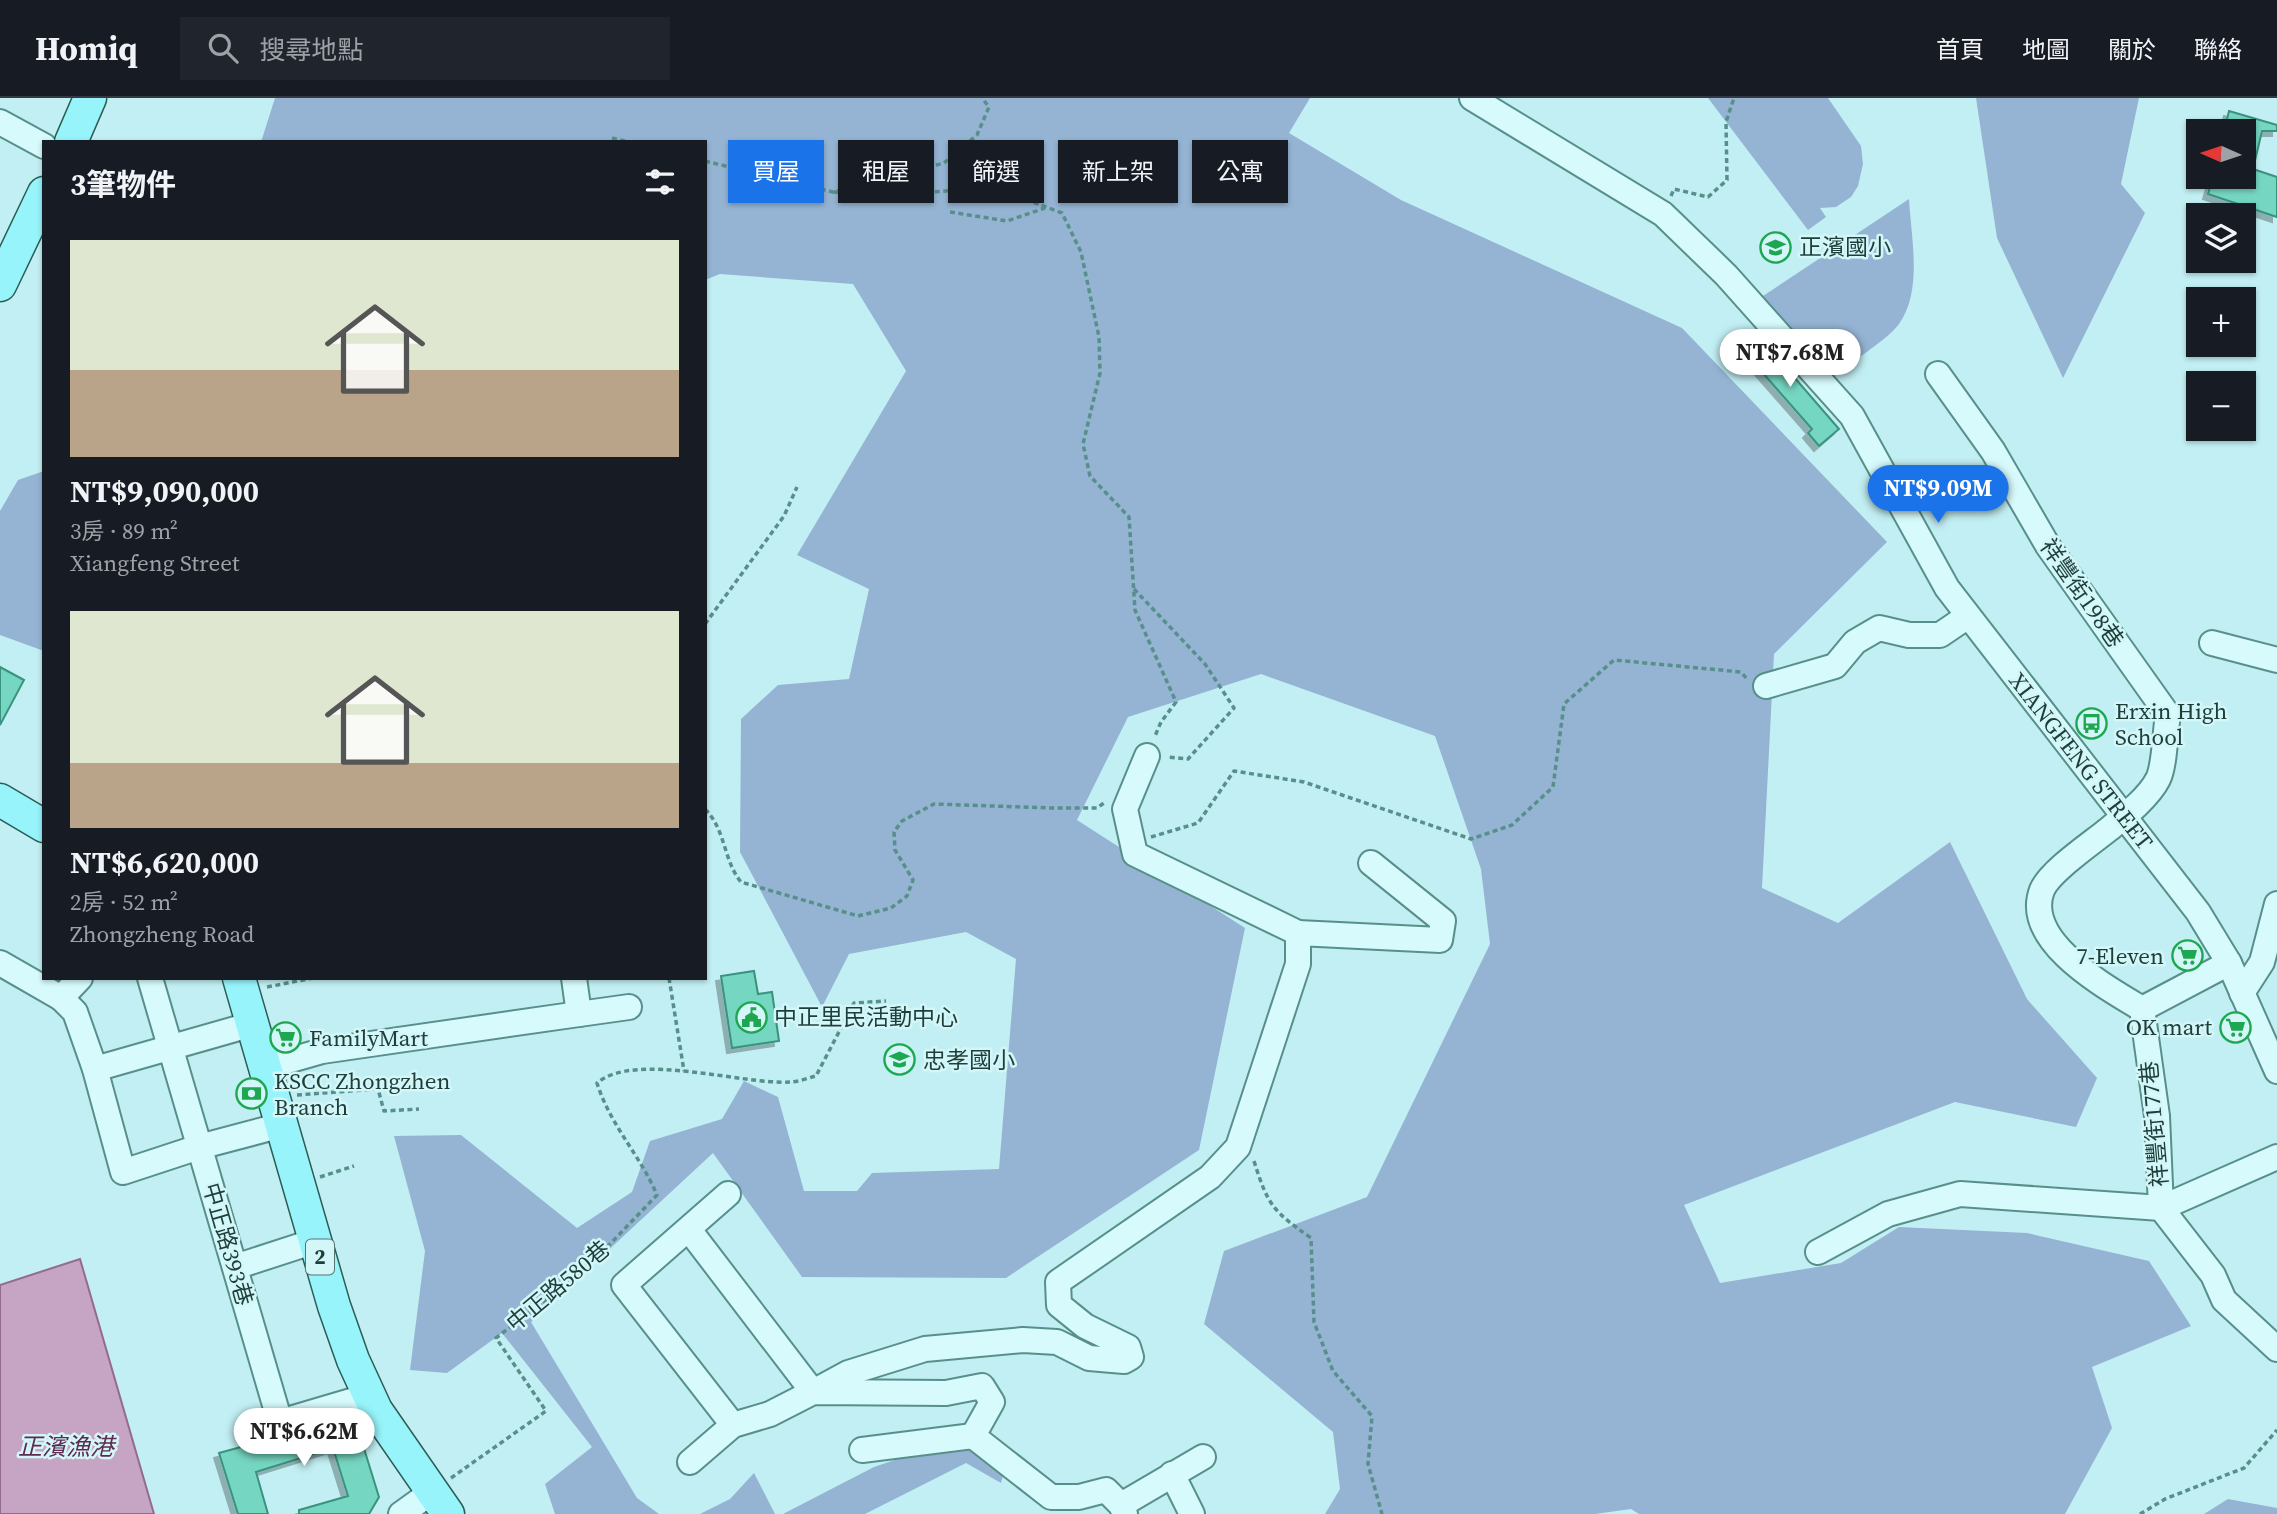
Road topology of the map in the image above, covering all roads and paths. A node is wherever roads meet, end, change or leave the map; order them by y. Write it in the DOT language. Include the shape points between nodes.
graph roads {
  1 [pos="90,98"];
  2 [pos="982,98"];
  3 [pos="1472,98"];
  4 [pos="1734,98"];
  5 [pos="0,122"];
  6 [pos="612,138"];
  7 [pos="72,140"];
  8 [pos="620,140"];
  9 [pos="42,145"];
  10 [pos="707,161"];
  11 [pos="833,192"];
  12 [pos="42,196"];
  13 [pos="1047,208"];
  14 [pos="950,212"];
  15 [pos="1663,214"];
  16 [pos="0,285"];
  17 [pos="1938,373"];
  18 [pos="797,487"];
  19 [pos="1134,589"];
  20 [pos="1968,616"];
  21 [pos="707,621"];
  22 [pos="2211,643"];
  23 [pos="2277,660"];
  24 [pos="1766,686"];
  25 [pos="1147,756"];
  26 [pos="1136,784"];
  27 [pos="0,800"];
  28 [pos="707,811"];
  29 [pos="2125,816"];
  30 [pos="42,824"];
  31 [pos="1133,843"];
  32 [pos="1371,863"];
  33 [pos="2277,904"];
  34 [pos="1298,933"];
  35 [pos="0,963"];
  36 [pos="2229,963"];
  37 [pos="78,980"];
  38 [pos="151,980"];
  39 [pos="293,980"];
  40 [pos="574,980"];
  41 [pos="669,980"];
  42 [pos="242,985"];
  43 [pos="2242,993"];
  44 [pos="61,998"];
  45 [pos="886,1001"];
  46 [pos="629,1007"];
  47 [pos="2142,1009"];
  48 [pos="579,1014"];
  49 [pos="253,1024"];
  50 [pos="171,1049"];
  51 [pos="266,1068"];
  52 [pos="95,1069"];
  53 [pos="684,1071"];
  54 [pos="2277,1071"];
  55 [pos="419,1109"];
  56 [pos="278,1111"];
  57 [pos="199,1147"];
  58 [pos="1252,1155"];
  59 [pos="2277,1157"];
  60 [pos="354,1166"];
  61 [pos="299,1184"];
  62 [pos="728,1194"];
  63 [pos="2161,1208"];
  64 [pos="690,1231"];
  65 [pos="316,1241"];
  66 [pos="1818,1252"];
  67 [pos="235,1267"];
  68 [pos="2277,1349"];
  69 [pos="813,1392"];
  70 [pos="368,1396"];
  71 [pos="733,1424"];
  72 [pos="2277,1430"];
  73 [pos="973,1436"];
  74 [pos="862,1450"];
  75 [pos="1203,1457"];
  76 [pos="690,1462"];
  77 [pos="1172,1474"];
  78 [pos="441,1502"];
  79 [pos="1123,1509"];
  80 [pos="401,1514"];
  81 [pos="1192,1514"];
  82 [pos="1382,1514"];
  83 [pos="2140,1514"];
  1 -- 7 [label="main road"];
  2 -- 11 [label="path" via="989,107 977,135 944,163"];
  3 -- 15 [label="street, XIANGFENG STREET"];
  4 -- 15 [label="path" via="1726,122 1727,180 1708,197 1674,189"];
  5 -- 9 [label="street"];
  6 -- 8 [label="path"];
  10 -- 11 [label="path"];
  11 -- 13 [label="path" via="897,195 993,187"];
  12 -- 16 [label="main road"];
  13 -- 14 [label="path" via="1007,221"];
  13 -- 19 [label="path" via="1062,213 1081,252 1099,337 1100,373 1083,444 1090,476 1129,517"];
  15 -- 20 [label="street, XIANGFENG STREET" via="1726,275 1852,416 1947,588"];
  17 -- 29 [label="street, 祥豐街198巷" via="1993,451 2048,546 2168,715 2158,778"];
  18 -- 21 [label="path" via="785,516"];
  19 -- 25 [label="path" via="1135,610 1176,702 1161,722"];
  19 -- 25 [label="path" via="1205,664 1234,708 1188,759"];
  20 -- 24 [label="street" via="1940,635 1909,635 1879,628 1855,642 1835,666"];
  20 -- 29 [label="street, XIANGFENG STREET"];
  22 -- 23 [label="street"];
  24 -- 31 [label="path" via="1750,682 1741,672 1614,660 1564,704 1553,787 1512,825 1471,839 1304,782 1234,771 1198,823"];
  25 -- 26 [label="street"];
  26 -- 28 [label="path" via="1097,808 934,804 902,821 894,832 895,850 913,880 907,895 891,908 858,916 741,882 731,870 718,821"];
  26 -- 31 [label="street" via="1125,809"];
  27 -- 30 [label="main road"];
  29 -- 36 [label="street, XIANGFENG STREET" via="2198,912"];
  29 -- 47 [label="street" via="2042,890 2039,914 2057,946 2080,970"];
  31 -- 34 [label="street" via="1135,854"];
  32 -- 34 [label="street" via="1443,921 1440,940"];
  33 -- 43 [label="street" via="2262,961"];
  34 -- 69 [label="street" via="1298,964 1238,1147 1210,1177 1058,1282 1059,1305 1085,1326 1128,1348 1131,1357 1124,1361 1089,1357 1057,1342 1023,1340 925,1349 848,1373"];
  35 -- 44 [label="street"];
  36 -- 43 [label="street, XIANGFENG STREET"];
  36 -- 47 [label="street"];
  37 -- 44 [label="street"];
  38 -- 50 [label="street, 中正路393巷"];
  39 -- 42 [label="path"];
  40 -- 48 [label="street"];
  41 -- 53 [label="path"];
  42 -- 49 [label="main road, 2"];
  43 -- 54 [label="street, XIANGFENG STREET"];
  44 -- 52 [label="street" via="75,1012"];
  45 -- 53 [label="path, 中正路580巷" via="854,1003 816,1076 790,1083"];
  46 -- 48 [label="street"];
  47 -- 63 [label="street, 祥豐街177巷" via="2157,1116"];
  48 -- 51 [label="street" via="322,1051"];
  49 -- 50 [label="street"];
  49 -- 51 [label="main road, 2"];
  50 -- 52 [label="street"];
  50 -- 57 [label="street, 中正路393巷"];
  51 -- 56 [label="main road, 2"];
  52 -- 57 [label="street" via="123,1172"];
  53 -- 78 [label="path, 中正路580巷" via="609,1073 597,1083 614,1124 645,1167 657,1195 588,1267 496,1338 546,1411"];
  55 -- 56 [label="path" via="384,1111 378,1088"];
  56 -- 57 [label="street"];
  56 -- 61 [label="main road, 2"];
  57 -- 67 [label="street, 中正路393巷"];
  58 -- 82 [label="path" via="1267,1200 1280,1216 1311,1238 1314,1322 1333,1371 1372,1416 1368,1464"];
  59 -- 63 [label="street"];
  60 -- 61 [label="path"];
  61 -- 65 [label="main road, 2"];
  62 -- 64 [label="street, 中正路580巷"];
  63 -- 66 [label="street" via="1960,1194 1888,1214"];
  63 -- 68 [label="street, 祥豐街177巷" via="2213,1275 2224,1300"];
  64 -- 69 [label="street"];
  64 -- 71 [label="street, 中正路580巷" via="624,1285"];
  65 -- 67 [label="street"];
  65 -- 70 [label="main road, 2" via="344,1338"];
  67 -- 70 [label="street, 中正路393巷" via="281,1422"];
  69 -- 71 [label="street" via="769,1414"];
  69 -- 73 [label="street" via="946,1393 982,1387 992,1402"];
  70 -- 78 [label="main road, 2"];
  71 -- 76 [label="street"];
  72 -- 83 [label="path" via="2244,1468 2165,1499"];
  73 -- 74 [label="street"];
  73 -- 79 [label="street" via="1051,1497 1079,1497 1106,1490"];
  75 -- 77 [label="street"];
  77 -- 79 [label="street"];
  77 -- 81 [label="street"];
  78 -- 80 [label="street"];
}
